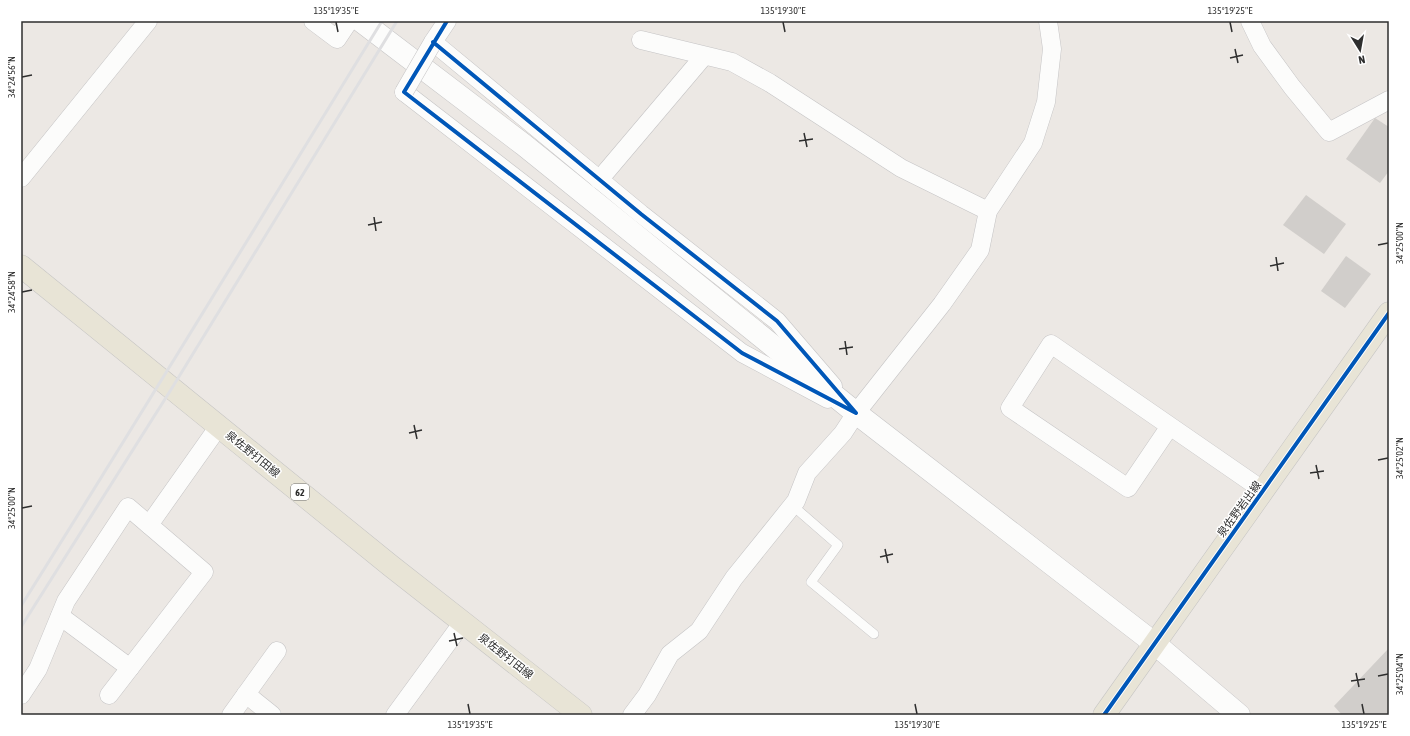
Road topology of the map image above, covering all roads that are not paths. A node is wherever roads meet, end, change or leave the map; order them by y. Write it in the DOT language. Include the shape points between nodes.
graph roads {
  1 [pos="148,21"];
  2 [pos="313,21"];
  3 [pos="349,21"];
  4 [pos="361,21"];
  5 [pos="447,21"];
  6 [pos="1048,21"];
  7 [pos="1250,21"];
  8 [pos="641,40"];
  9 [pos="433,42"];
  10 [pos="704,56"];
  11 [pos="1389,100"];
  12 [pos="21,178"];
  13 [pos="600,180"];
  14 [pos="988,211"];
  15 [pos="21,266"];
  16 [pos="1389,312"];
  17 [pos="856,413"];
  18 [pos="219,426"];
  19 [pos="1170,426"];
  20 [pos="1264,491"];
  21 [pos="792,505"];
  22 [pos="149,525"];
  23 [pos="60,616"];
  24 [pos="463,622"];
  25 [pos="874,634"];
  26 [pos="1154,643"];
  27 [pos="277,651"];
  28 [pos="130,668"];
  29 [pos="246,694"];
  30 [pos="21,695"];
  31 [pos="109,695"];
  32 [pos="231,715"];
  33 [pos="272,715"];
  34 [pos="395,715"];
  35 [pos="581,715"];
  36 [pos="632,715"];
  37 [pos="1104,715"];
  38 [pos="1239,715"];
  1 -- 12 [label="street"];
  2 -- 3 [label="street" via="337,39"];
  4 -- 17 [label="street" via="524,145"];
  5 -- 9 [label="street"];
  6 -- 14 [label="street" via="1052,49 1046,102 1033,143"];
  7 -- 11 [label="street" via="1262,46 1329,132"];
  8 -- 10 [label="street"];
  9 -- 13 [label="street"];
  9 -- 17 [label="street, bridge" via="404,92 742,353"];
  10 -- 13 [label="street"];
  10 -- 14 [label="street" via="732,62 770,83 901,168"];
  13 -- 17 [label="street" via="777,321"];
  14 -- 17 [label="street" via="980,250 942,304"];
  15 -- 18 [label="main road, 泉佐野打田線 / 62"];
  16 -- 20 [label="main road, 泉佐野岩出線"];
  17 -- 21 [label="street" via="843,433 807,473"];
  17 -- 26 [label="street"];
  18 -- 22 [label="street"];
  18 -- 24 [label="main road, 泉佐野打田線 / 62"];
  19 -- 19 [label="street" via="1051,344 1010,408 1128,488"];
  19 -- 20 [label="street"];
  20 -- 26 [label="main road, 泉佐野岩出線"];
  21 -- 25 [label="lane" via="838,544 811,582"];
  21 -- 36 [label="street" via="734,578 699,631 670,654 647,695"];
  22 -- 23 [label="street" via="128,507 66,601"];
  22 -- 28 [label="street" via="204,572"];
  23 -- 28 [label="street"];
  23 -- 30 [label="street" via="38,669"];
  24 -- 34 [label="street"];
  24 -- 35 [label="main road, 泉佐野打田線 / 62"];
  26 -- 37 [label="main road, 泉佐野岩出線"];
  26 -- 38 [label="street"];
  27 -- 29 [label="street"];
  28 -- 31 [label="street"];
  29 -- 32 [label="street"];
  29 -- 33 [label="street"];
}
